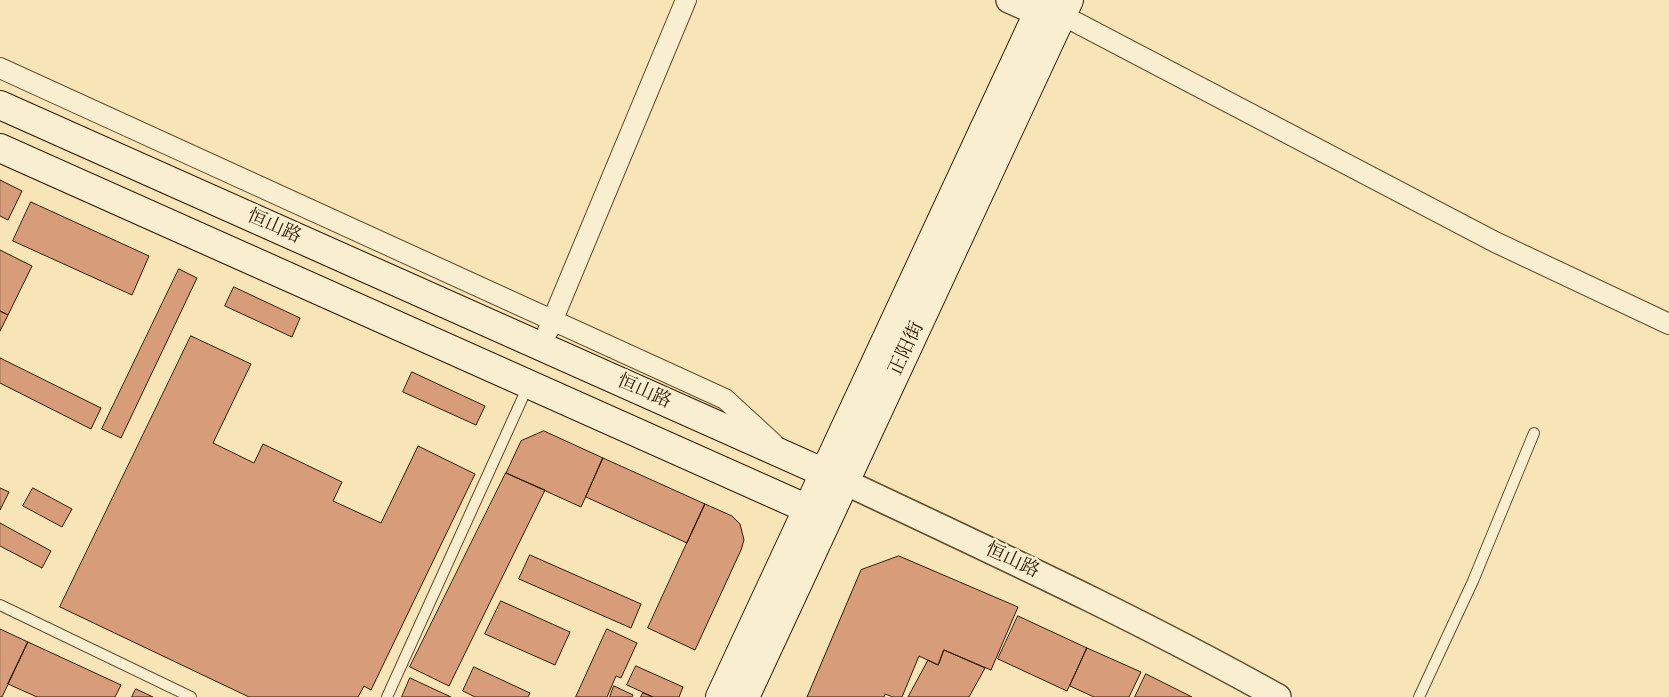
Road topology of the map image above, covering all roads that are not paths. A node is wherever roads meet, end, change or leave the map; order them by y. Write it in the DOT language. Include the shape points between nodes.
graph roads {
  1 [pos="686,0"];
  2 [pos="1009,0"];
  3 [pos="1053,7"];
  4 [pos="0,68"];
  5 [pos="0,105"];
  6 [pos="0,148"];
  7 [pos="552,320"];
  8 [pos="1669,324"];
  9 [pos="541,346"];
  10 [pos="529,384"];
  11 [pos="1534,433"];
  12 [pos="787,456"];
  13 [pos="835,477"];
  14 [pos="818,513"];
  15 [pos="0,605"];
  16 [pos="191,697"];
  17 [pos="387,697"];
  18 [pos="720,697"];
  19 [pos="745,697"];
  20 [pos="1278,697"];
  21 [pos="1419,697"];
  1 -- 7 [label="street"];
  2 -- 3 [label="street"];
  3 -- 8 [label="street" via="1495,242"];
  3 -- 13 [label="main road, 正阳街"];
  4 -- 7 [label="street"];
  5 -- 9 [label="main road, 恒山路"];
  6 -- 10 [label="main road, 恒山路"];
  7 -- 9 [label="street"];
  7 -- 12 [label="street" via="724,399"];
  9 -- 12 [label="main road, 恒山路"];
  10 -- 14 [label="main road, 恒山路"];
  10 -- 17 [label="lane"];
  11 -- 21 [label="lane" via="1473,581"];
  12 -- 13 [label="main road, 恒山路"];
  13 -- 14 [label="main road, 正阳街"];
  13 -- 20 [label="street, 恒山路" via="1103,604"];
  14 -- 18 [label="main road, 正阳街"];
  14 -- 19 [label="main road, 正阳街"];
  15 -- 16 [label="lane"];
}
